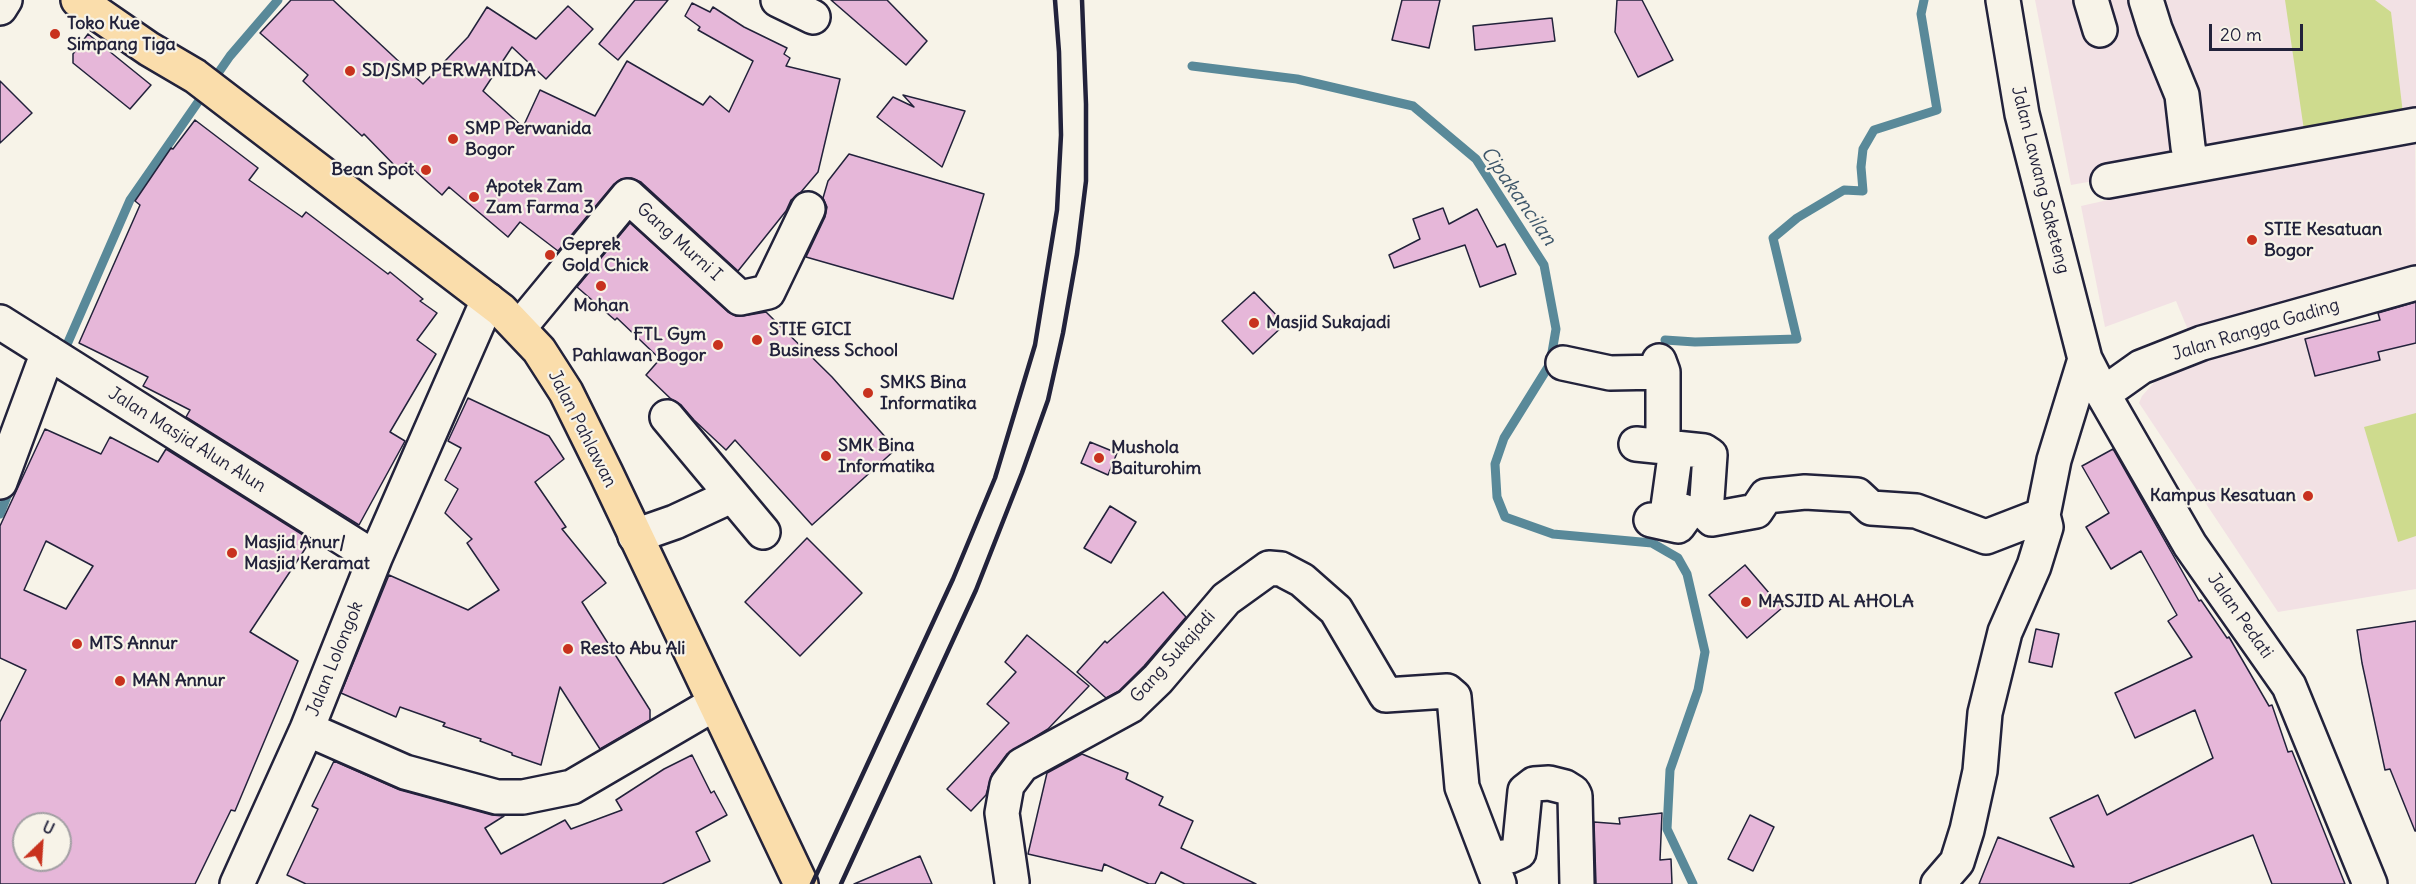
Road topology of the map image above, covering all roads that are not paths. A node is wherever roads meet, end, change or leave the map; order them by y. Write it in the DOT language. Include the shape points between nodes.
graph roads {
  1 [pos="5,0"];
  2 [pos="78,0"];
  3 [pos="113,0"];
  4 [pos="778,0"];
  5 [pos="2003,0"];
  6 [pos="2146,0"];
  7 [pos="0,9"];
  8 [pos="813,17"];
  9 [pos="200,79"];
  10 [pos="2416,125"];
  11 [pos="2192,165"];
  12 [pos="2108,181"];
  13 [pos="808,208"];
  14 [pos="2416,283"];
  15 [pos="488,300"];
  16 [pos="0,322"];
  17 [pos="519,328"];
  18 [pos="56,358"];
  19 [pos="2085,359"];
  20 [pos="1563,363"];
  21 [pos="2103,394"];
  22 [pos="667,417"];
  23 [pos="1658,447"];
  24 [pos="0,482"];
  25 [pos="732,496"];
  26 [pos="2043,515"];
  27 [pos="1651,520"];
  28 [pos="763,532"];
  29 [pos="635,536"];
  30 [pos="375,558"];
  31 [pos="714,704"];
  32 [pos="307,729"];
  33 [pos="1495,871"];
  34 [pos="1016,883"];
  35 [pos="237,884"];
  36 [pos="801,884"];
  37 [pos="1577,884"];
  38 [pos="1938,884"];
  39 [pos="2370,884"];
  1 -- 7 [label="street"];
  2 -- 9 [label="main road, Jalan Pahlawan"];
  3 -- 9 [label="main road, Jalan Pahlawan" via="160,32"];
  4 -- 8 [label="street"];
  5 -- 19 [label="street, Jalan Lawang Saketeng" via="2022,114"];
  6 -- 11 [label="street" via="2182,95"];
  9 -- 15 [label="main road, Jalan Pahlawan"];
  10 -- 11 [label="street"];
  11 -- 12 [label="street"];
  13 -- 17 [label="street, Gang Murni I" via="768,292 740,298 628,196"];
  14 -- 21 [label="street, Jalan Rangga Gading" via="2202,343 2141,367"];
  15 -- 17 [label="main road, Jalan Pahlawan"];
  15 -- 30 [label="street, Jalan Lolongok"];
  16 -- 18 [label="street, Jalan Masjid Alun Alun"];
  17 -- 29 [label="main road, Jalan Pahlawan" via="539,350 566,392"];
  18 -- 24 [label="street"];
  18 -- 30 [label="street, Jalan Masjid Alun Alun"];
  19 -- 21 [label="street, Jalan Pedati"];
  19 -- 26 [label="street" via="2054,460"];
  20 -- 23 [label="street" via="1610,373 1661,367"];
  21 -- 39 [label="street, Jalan Pedati" via="2190,545 2289,686"];
  22 -- 25 [label="street"];
  23 -- 26 [label="street" via="1704,451 1710,455 1706,513 1712,519 1756,511 1766,496 1805,492 1857,495 1871,507 1916,511 1986,537"];
  23 -- 27 [label="street" via="1668,507 1686,515 1678,526"];
  25 -- 28 [label="street"];
  25 -- 29 [label="street"];
  26 -- 38 [label="street" via="2046,527 2034,566 2005,632 1985,713 1980,771 1967,830 1957,862"];
  29 -- 31 [label="main road, Jalan Pahlawan"];
  30 -- 32 [label="street, Jalan Lolongok"];
  31 -- 32 [label="street" via="572,787 523,798 497,797 405,772"];
  31 -- 36 [label="main road, Jalan Pahlawan"];
  32 -- 35 [label="street, Jalan Lolongok"];
  33 -- 34 [label="street, Gang Sukajadi" via="1462,787 1454,697 1447,691 1386,695 1336,610 1302,580 1281,569 1269,568 1226,599 1130,706 1022,765 1007,785 1002,813"];
  33 -- 37 [label="street" via="1519,852 1525,791 1534,784 1549,783 1565,787 1575,796"];
}
